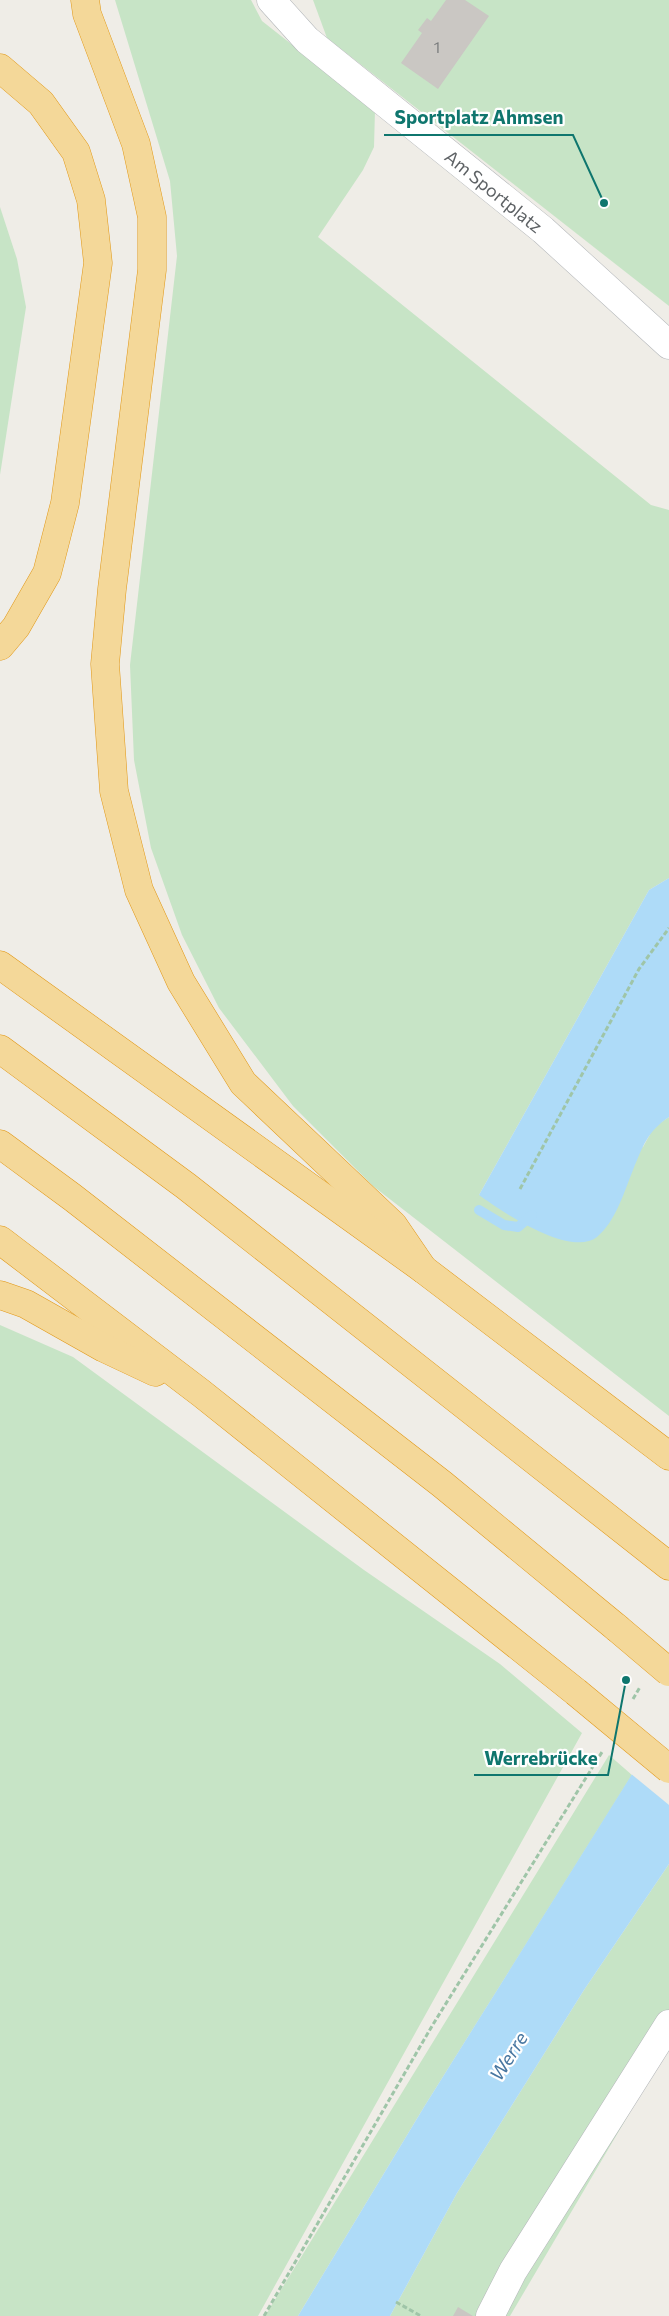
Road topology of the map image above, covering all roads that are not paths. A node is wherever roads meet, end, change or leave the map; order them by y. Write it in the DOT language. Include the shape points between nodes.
graph roads {
  1 [pos="85,0"];
  2 [pos="271,0"];
  3 [pos="0,68"];
  4 [pos="669,346"];
  5 [pos="0,646"];
  6 [pos="0,965"];
  7 [pos="0,1049"];
  8 [pos="0,1144"];
  9 [pos="0,1240"];
  10 [pos="423,1269"];
  11 [pos="0,1294"];
  12 [pos="201,1393"];
  13 [pos="669,1456"];
  14 [pos="665,1563"];
  15 [pos="669,1672"];
  16 [pos="669,1769"];
  17 [pos="669,2024"];
  18 [pos="490,2316"];
  1 -- 10 [label="highway" via="87,14 136,144 152,217 152,270 105,664 114,791 139,890 181,982 243,1083 393,1224"];
  2 -- 4 [label="street, Am Sportplatz" via="307,40 543,230"];
  3 -- 5 [label="highway" via="42,103 76,152 91,200 98,264 65,503 47,574 16,627"];
  6 -- 10 [label="highway"];
  7 -- 14 [label="highway" via="186,1186"];
  8 -- 15 [label="highway, bridge" via="442,1484"];
  9 -- 12 [label="highway"];
  10 -- 13 [label="highway"];
  11 -- 12 [label="highway" via="26,1304 104,1348"];
  12 -- 16 [label="highway, bridge"];
  17 -- 18 [label="street" via="514,2271"];
}
